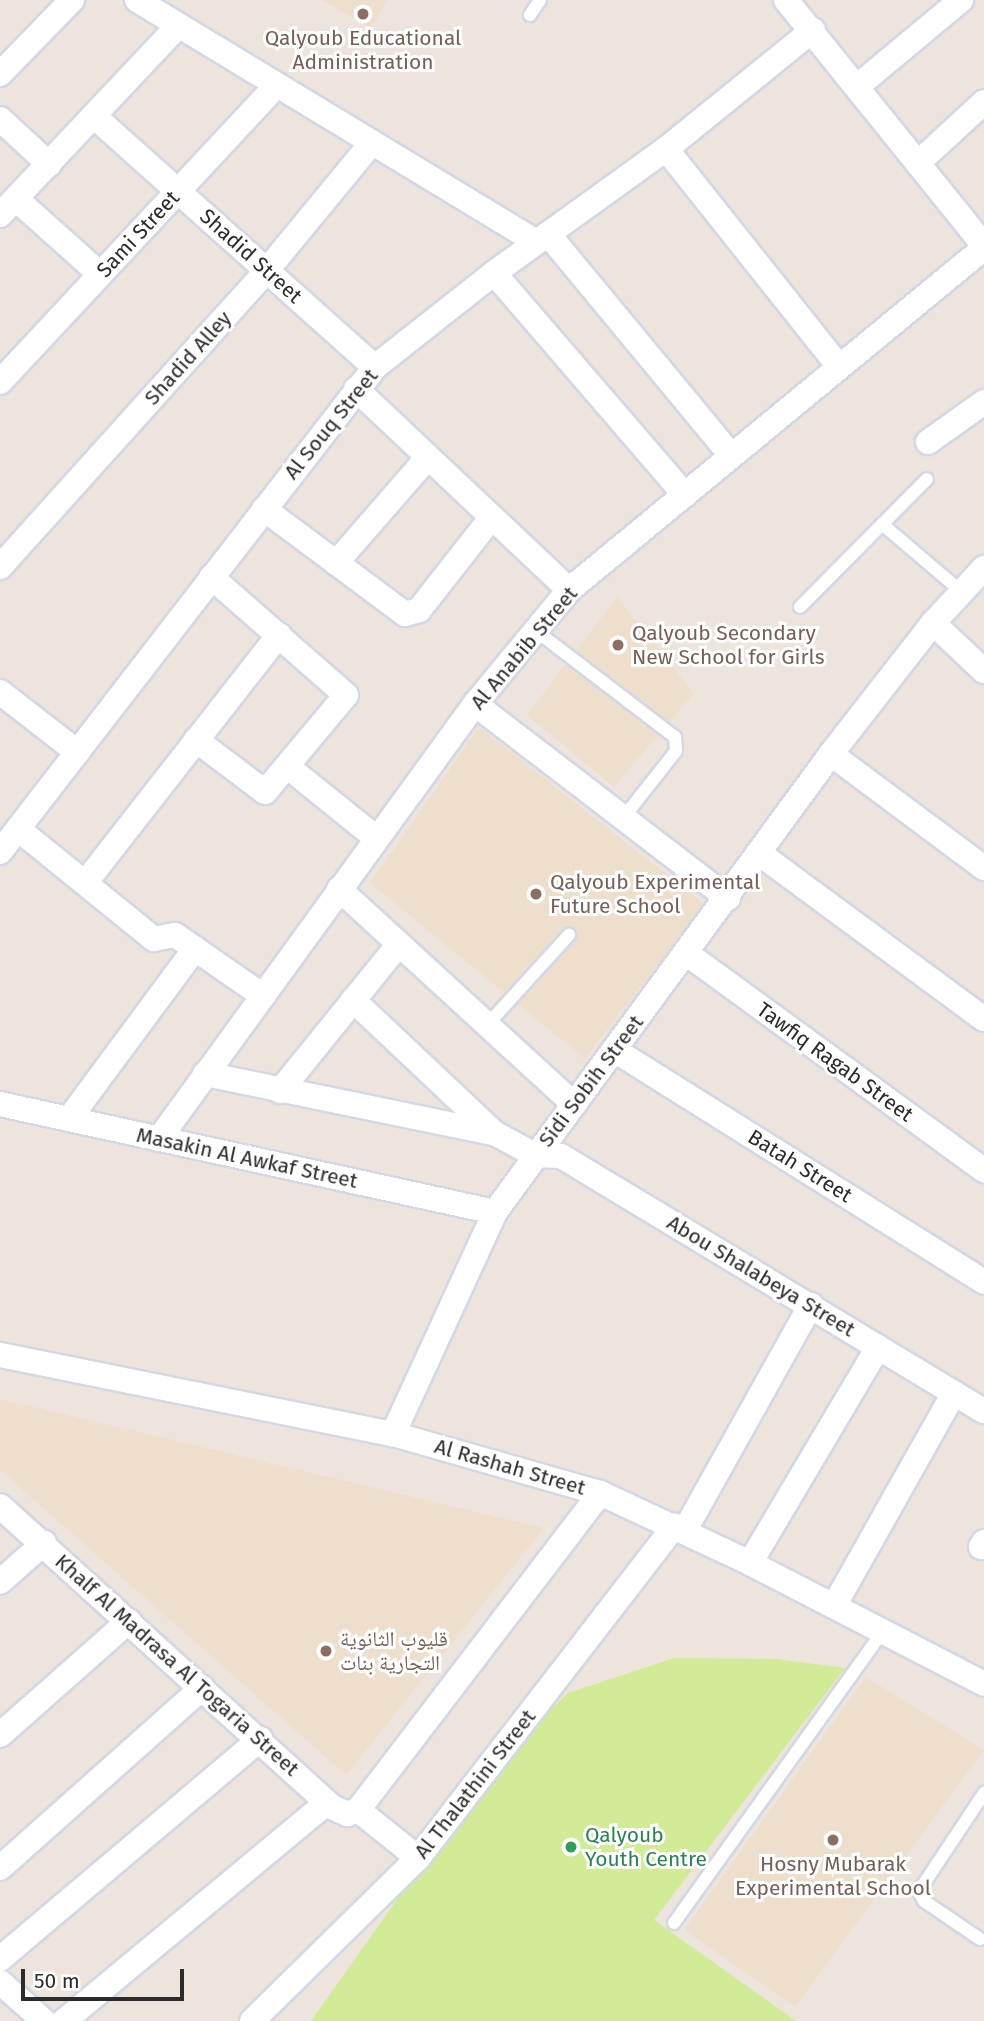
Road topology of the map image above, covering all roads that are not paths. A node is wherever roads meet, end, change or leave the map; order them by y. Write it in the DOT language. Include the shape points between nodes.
graph roads {
  1 [pos="137,0"];
  2 [pos="540,0"];
  3 [pos="786,0"];
  4 [pos="961,0"];
  5 [pos="60,4"];
  6 [pos="530,15"];
  7 [pos="178,26"];
  8 [pos="813,30"];
  9 [pos="0,74"];
  10 [pos="859,85"];
  11 [pos="276,86"];
  12 [pos="984,102"];
  13 [pos="95,117"];
  14 [pos="0,120"];
  15 [pos="371,144"];
  16 [pos="666,149"];
  17 [pos="919,162"];
  18 [pos="49,164"];
  19 [pos="178,191"];
  20 [pos="8,207"];
  21 [pos="976,217"];
  22 [pos="542,238"];
  23 [pos="984,246"];
  24 [pos="267,270"];
  25 [pos="494,273"];
  26 [pos="100,274"];
  27 [pos="838,365"];
  28 [pos="375,367"];
  29 [pos="3,372"];
  30 [pos="356,389"];
  31 [pos="984,402"];
  32 [pos="928,442"];
  33 [pos="731,455"];
  34 [pos="428,457"];
  35 [pos="927,479"];
  36 [pos="685,495"];
  37 [pos="264,509"];
  38 [pos="492,517"];
  39 [pos="882,524"];
  40 [pos="336,563"];
  41 [pos="0,567"];
  42 [pos="211,577"];
  43 [pos="976,581"];
  44 [pos="569,590"];
  45 [pos="800,607"];
  46 [pos="933,623"];
  47 [pos="535,630"];
  48 [pos="279,635"];
  49 [pos="984,671"];
  50 [pos="0,692"];
  51 [pos="475,704"];
  52 [pos="196,740"];
  53 [pos="77,752"];
  54 [pos="831,754"];
  55 [pos="288,767"];
  56 [pos="623,818"];
  57 [pos="18,829"];
  58 [pos="376,838"];
  59 [pos="0,852"];
  60 [pos="760,854"];
  61 [pos="984,868"];
  62 [pos="85,883"];
  63 [pos="339,889"];
  64 [pos="727,898"];
  65 [pos="569,935"];
  66 [pos="399,944"];
  67 [pos="195,949"];
  68 [pos="686,953"];
  69 [pos="262,996"];
  70 [pos="353,1000"];
  71 [pos="984,1019"];
  72 [pos="487,1025"];
  73 [pos="616,1051"];
  74 [pos="205,1074"];
  75 [pos="280,1091"];
  76 [pos="0,1104"];
  77 [pos="574,1104"];
  78 [pos="69,1119"];
  79 [pos="494,1133"];
  80 [pos="159,1139"];
  81 [pos="535,1155"];
  82 [pos="984,1170"];
  83 [pos="495,1212"];
  84 [pos="984,1282"];
  85 [pos="811,1306"];
  86 [pos="878,1347"];
  87 [pos="0,1356"];
  88 [pos="954,1393"];
  89 [pos="984,1411"];
  90 [pos="393,1434"];
  91 [pos="600,1493"];
  92 [pos="0,1506"];
  93 [pos="680,1528"];
  94 [pos="44,1543"];
  95 [pos="750,1563"];
  96 [pos="0,1582"];
  97 [pos="834,1606"];
  98 [pos="129,1621"];
  99 [pos="883,1631"];
  100 [pos="984,1684"];
  101 [pos="202,1688"];
  102 [pos="0,1735"];
  103 [pos="260,1739"];
  104 [pos="984,1793"];
  105 [pos="327,1803"];
  106 [pos="358,1810"];
  107 [pos="418,1858"];
  108 [pos="0,1868"];
  109 [pos="674,1923"];
  110 [pos="980,1940"];
  111 [pos="0,1959"];
  112 [pos="0,1982"];
  113 [pos="44,2021"];
  114 [pos="64,2021"];
  115 [pos="252,2021"];
  1 -- 7 [label="street"];
  2 -- 6 [label="lane"];
  3 -- 8 [label="street"];
  4 -- 10 [label="street"];
  5 -- 9 [label="street"];
  7 -- 11 [label="street"];
  7 -- 13 [label="street"];
  8 -- 10 [label="street"];
  8 -- 16 [label="street, Al Souq Street"];
  10 -- 17 [label="street"];
  11 -- 15 [label="street"];
  11 -- 19 [label="street, Sami Street"];
  12 -- 17 [label="street"];
  13 -- 18 [label="street"];
  13 -- 19 [label="street, Shadid Street"];
  14 -- 18 [label="street"];
  15 -- 22 [label="street"];
  15 -- 24 [label="street, Shadid Alley"];
  16 -- 22 [label="street, Al Souq Street"];
  16 -- 27 [label="street"];
  17 -- 21 [label="street"];
  18 -- 20 [label="street"];
  19 -- 24 [label="street, Shadid Street"];
  19 -- 26 [label="street, Sami Street"];
  20 -- 26 [label="street"];
  21 -- 23 [label="street"];
  22 -- 25 [label="street, Al Souq Street"];
  22 -- 33 [label="street"];
  23 -- 27 [label="street, Al Anabib Street"];
  24 -- 28 [label="street, Shadid Street"];
  24 -- 41 [label="street, Shadid Alley"];
  25 -- 28 [label="street, Al Souq Street"];
  25 -- 36 [label="street"];
  26 -- 29 [label="street, Sami Street"];
  27 -- 33 [label="street, Al Anabib Street"];
  28 -- 30 [label="street, Al Souq Street"];
  30 -- 34 [label="street"];
  30 -- 37 [label="street, Al Souq Street"];
  31 -- 32 [label="street"];
  33 -- 36 [label="street, Al Anabib Street"];
  34 -- 38 [label="street"];
  34 -- 40 [label="street"];
  35 -- 39 [label="lane"];
  36 -- 44 [label="street, Al Anabib Street"];
  37 -- 40 [label="street"];
  37 -- 42 [label="street, Al Souq Street"];
  38 -- 40 [label="street" via="419,610 410,614"];
  38 -- 44 [label="street"];
  39 -- 43 [label="lane"];
  39 -- 45 [label="lane"];
  42 -- 48 [label="street"];
  42 -- 53 [label="street, Al Souq Street"];
  43 -- 46 [label="street, Sidi Sobih Street"];
  44 -- 47 [label="street, Al Anabib Street"];
  46 -- 49 [label="street"];
  46 -- 54 [label="street, Sidi Sobih Street"];
  47 -- 51 [label="street, Al Anabib Street"];
  47 -- 56 [label="lane" via="675,737 676,751"];
  48 -- 52 [label="street"];
  48 -- 55 [label="street" via="346,693"];
  50 -- 53 [label="street"];
  51 -- 56 [label="street"];
  51 -- 58 [label="street, Al Anabib Street"];
  52 -- 55 [label="street" via="260,792 268,791"];
  52 -- 62 [label="street"];
  53 -- 57 [label="street, Al Souq Street"];
  54 -- 60 [label="street, Sidi Sobih Street"];
  54 -- 61 [label="street"];
  55 -- 58 [label="street"];
  56 -- 64 [label="street"];
  57 -- 59 [label="street, Al Souq Street"];
  57 -- 62 [label="street"];
  58 -- 63 [label="street, Al Anabib Street"];
  60 -- 64 [label="street, Sidi Sobih Street"];
  60 -- 71 [label="street"];
  62 -- 67 [label="street" via="154,939 175,935"];
  63 -- 66 [label="street"];
  63 -- 69 [label="street, Al Anabib Street"];
  64 -- 68 [label="street, Sidi Sobih Street"];
  65 -- 72 [label="lane"];
  66 -- 70 [label="street"];
  66 -- 72 [label="street"];
  67 -- 69 [label="street"];
  67 -- 78 [label="street"];
  68 -- 73 [label="street, Sidi Sobih Street"];
  68 -- 82 [label="street, Tawfiq Ragab Street"];
  69 -- 74 [label="street, Al Anabib Street"];
  70 -- 75 [label="street"];
  70 -- 79 [label="street"];
  72 -- 77 [label="street"];
  73 -- 77 [label="street, Sidi Sobih Street"];
  73 -- 84 [label="street, Batah Street"];
  74 -- 75 [label="street"];
  74 -- 80 [label="street, Al Anabib Street"];
  75 -- 79 [label="street"];
  76 -- 78 [label="street, Masakin Al Awkaf Street"];
  77 -- 81 [label="street, Sidi Sobih Street"];
  78 -- 80 [label="street, Masakin Al Awkaf Street"];
  79 -- 81 [label="street, Abou Shalabeya Street"];
  80 -- 83 [label="street, Masakin Al Awkaf Street"];
  81 -- 83 [label="street, Sidi Sobih Street"];
  81 -- 85 [label="street, Abou Shalabeya Street" via="561,1156"];
  83 -- 90 [label="street, Sidi Sobih Street"];
  85 -- 86 [label="street, Abou Shalabeya Street"];
  85 -- 93 [label="street, Al Thalathini Street"];
  86 -- 88 [label="street, Abou Shalabeya Street"];
  86 -- 95 [label="street"];
  87 -- 90 [label="street, Al Rashah Street"];
  88 -- 89 [label="street, Abou Shalabeya Street"];
  88 -- 97 [label="street"];
  90 -- 91 [label="street, Al Rashah Street"];
  91 -- 93 [label="street, Al Rashah Street"];
  91 -- 106 [label="street"];
  92 -- 94 [label="street, Khalf Al Madrasa Al Togaria Street"];
  93 -- 95 [label="street, Al Rashah Street"];
  93 -- 107 [label="street, Al Thalathini Street"];
  94 -- 96 [label="street"];
  94 -- 98 [label="street, Khalf Al Madrasa Al Togaria Street"];
  95 -- 97 [label="street, Al Rashah Street"];
  97 -- 99 [label="street, Al Rashah Street"];
  98 -- 101 [label="street, Khalf Al Madrasa Al Togaria Street"];
  98 -- 102 [label="street"];
  99 -- 100 [label="street, Al Rashah Street"];
  99 -- 109 [label="lane"];
  101 -- 103 [label="street, Khalf Al Madrasa Al Togaria Street"];
  101 -- 108 [label="street"];
  103 -- 105 [label="street, Khalf Al Madrasa Al Togaria Street"];
  103 -- 111 [label="street"];
  104 -- 110 [label="lane" via="919,1891 923,1902"];
  105 -- 106 [label="street" via="341,1813"];
  105 -- 114 [label="street"];
  106 -- 107 [label="street"];
  107 -- 115 [label="street, Al Thalathini Street"];
  112 -- 113 [label="street"];
}
